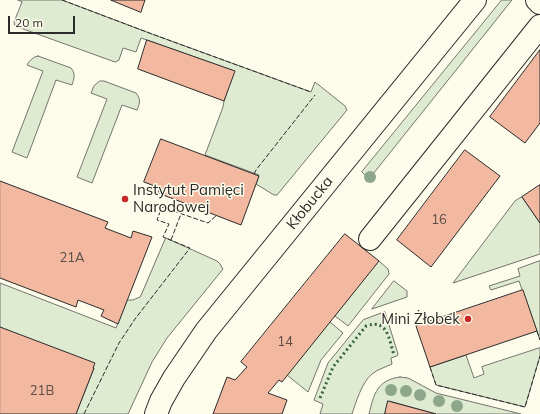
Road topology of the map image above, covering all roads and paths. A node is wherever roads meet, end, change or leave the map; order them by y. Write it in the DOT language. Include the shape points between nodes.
graph roads {
  1 [pos="475,0"];
  2 [pos="537,0"];
  3 [pos="540,2"];
  4 [pos="540,26"];
  5 [pos="370,239"];
  6 [pos="156,414"];
  1 -- 6 [label="street, Kłobucka" via="206,331 174,378"];
  2 -- 3 [label="street"];
  4 -- 5 [label="street"];
}
